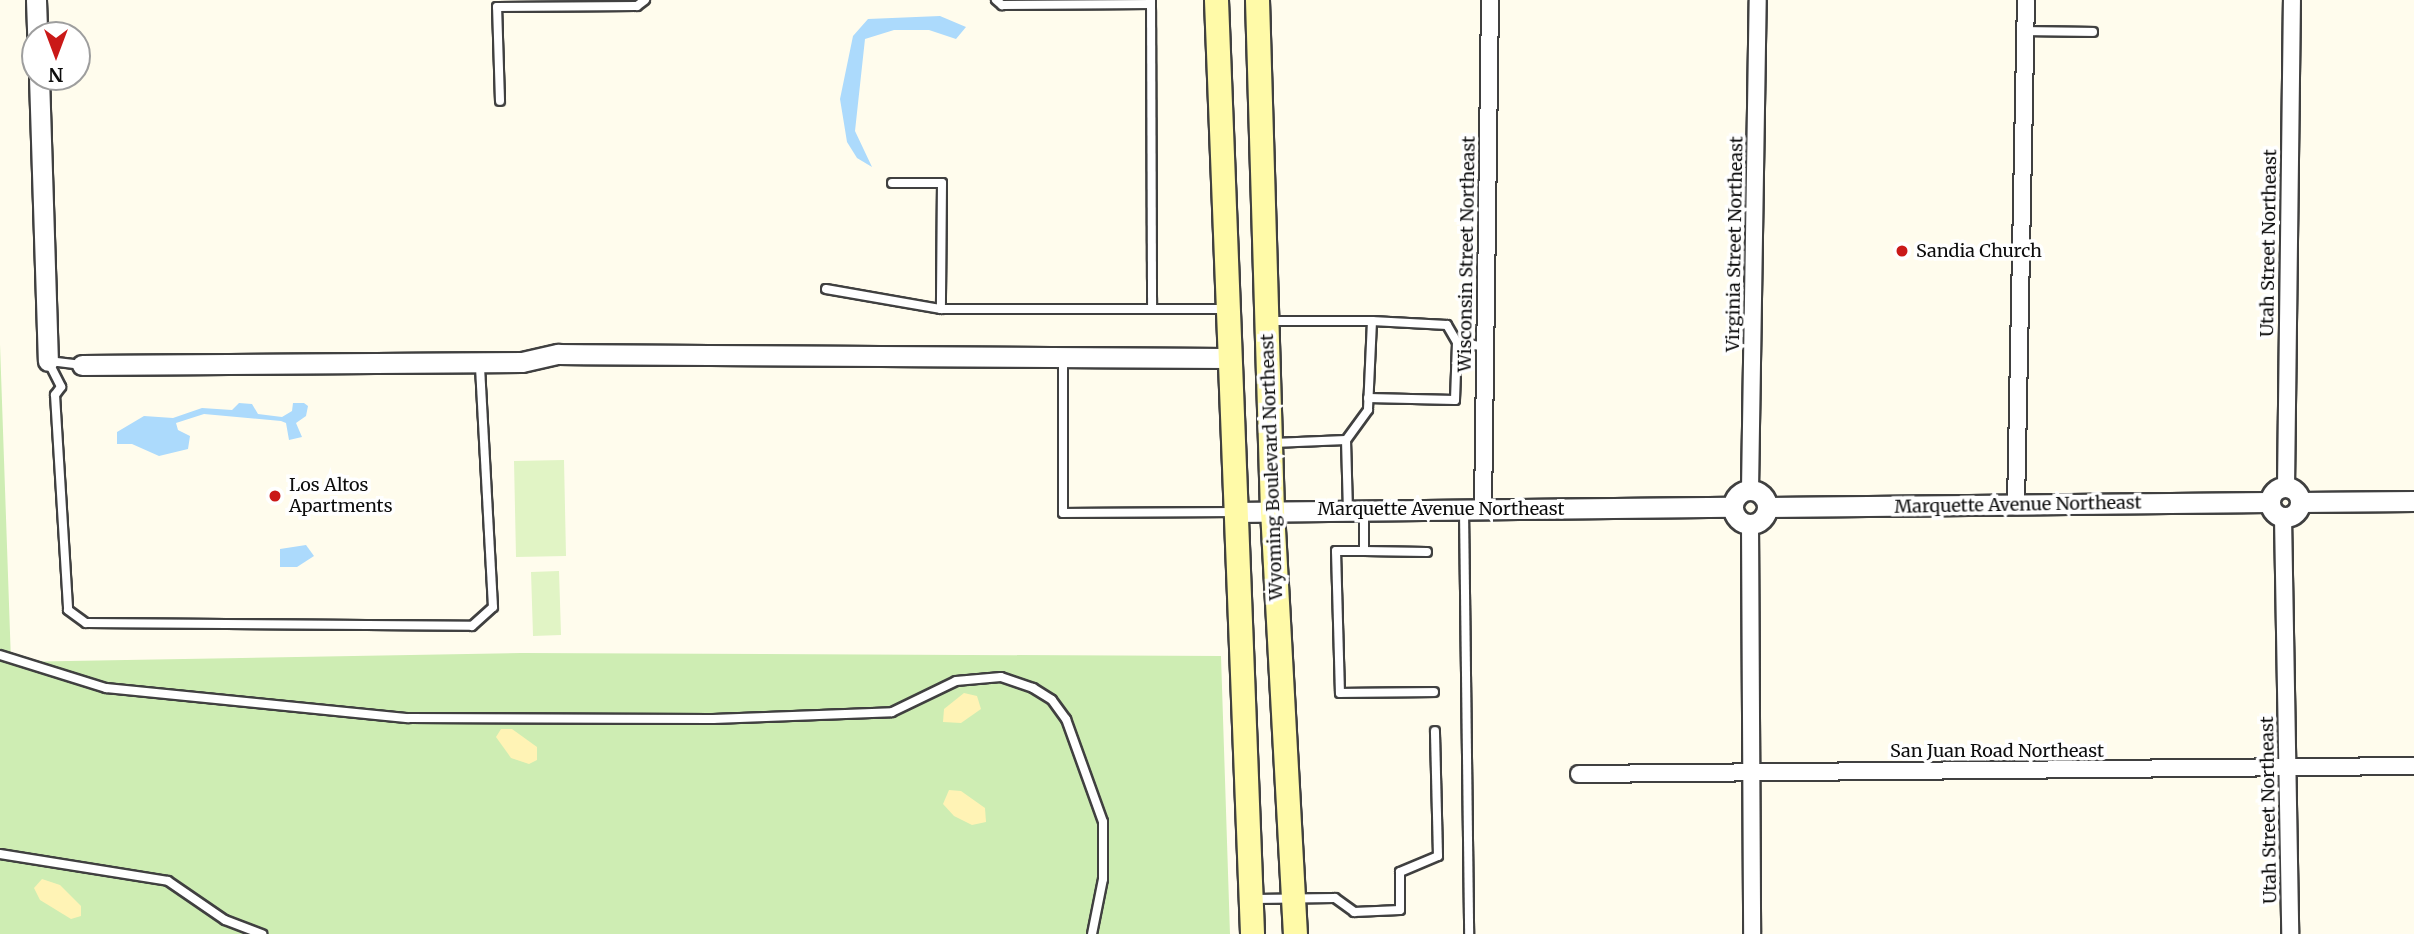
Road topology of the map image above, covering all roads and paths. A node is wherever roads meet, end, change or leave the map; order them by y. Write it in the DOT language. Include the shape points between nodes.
graph roads {
  1 [pos="36,0"];
  2 [pos="645,0"];
  3 [pos="996,0"];
  4 [pos="1216,0"];
  5 [pos="1256,0"];
  6 [pos="1490,0"];
  7 [pos="1758,0"];
  8 [pos="2026,0"];
  9 [pos="2292,0"];
  10 [pos="1151,2"];
  11 [pos="37,21"];
  12 [pos="2025,31"];
  13 [pos="2093,32"];
  14 [pos="38,91"];
  15 [pos="500,101"];
  16 [pos="892,183"];
  17 [pos="826,289"];
  18 [pos="941,309"];
  19 [pos="1152,309"];
  20 [pos="1225,309"];
  21 [pos="1266,321"];
  22 [pos="1372,321"];
  23 [pos="1457,342"];
  24 [pos="1485,347"];
  25 [pos="1063,357"];
  26 [pos="1226,358"];
  27 [pos="48,361"];
  28 [pos="480,362"];
  29 [pos="82,365"];
  30 [pos="1368,398"];
  31 [pos="1346,440"];
  32 [pos="1270,443"];
  33 [pos="2286,487"];
  34 [pos="1750,490"];
  35 [pos="2414,501"];
  36 [pos="2269,502"];
  37 [pos="2300,502"];
  38 [pos="2016,505"];
  39 [pos="1732,507"];
  40 [pos="1767,507"];
  41 [pos="1473,509"];
  42 [pos="1272,510"];
  43 [pos="1356,510"];
  44 [pos="1234,512"];
  45 [pos="2283,517"];
  46 [pos="1750,524"];
  47 [pos="1364,551"];
  48 [pos="1427,552"];
  49 [pos="0,655"];
  50 [pos="1434,692"];
  51 [pos="1435,732"];
  52 [pos="2414,766"];
  53 [pos="2288,767"];
  54 [pos="1751,772"];
  55 [pos="1580,774"];
  56 [pos="0,854"];
  57 [pos="1251,899"];
  58 [pos="1293,900"];
  59 [pos="262,934"];
  60 [pos="1091,934"];
  61 [pos="1252,934"];
  62 [pos="1294,934"];
  63 [pos="1469,934"];
  64 [pos="1752,934"];
  65 [pos="2290,934"];
  1 -- 11 [label="street"];
  2 -- 15 [label="lane" via="637,6 497,7"];
  3 -- 10 [label="lane" via="1002,5"];
  4 -- 20 [label="main road"];
  5 -- 21 [label="main road, Wyoming Boulevard Northeast"];
  6 -- 24 [label="street, Wisconsin Street Northeast"];
  7 -- 34 [label="street, Virginia Street Northeast"];
  8 -- 12 [label="street"];
  9 -- 33 [label="street, Utah Street Northeast"];
  10 -- 19 [label="lane"];
  12 -- 13 [label="lane"];
  12 -- 38 [label="street"];
  14 -- 27 [label="street"];
  16 -- 18 [label="lane" via="942,183"];
  17 -- 18 [label="lane"];
  18 -- 19 [label="lane"];
  19 -- 20 [label="lane"];
  20 -- 26 [label="main road"];
  21 -- 22 [label="lane"];
  21 -- 32 [label="main road, Wyoming Boulevard Northeast"];
  22 -- 23 [label="lane" via="1447,325"];
  22 -- 30 [label="lane"];
  23 -- 24 [label="lane"];
  23 -- 30 [label="lane" via="1455,400"];
  24 -- 41 [label="street, Wisconsin Street Northeast"];
  25 -- 26 [label="street"];
  25 -- 28 [label="street" via="558,354 522,362"];
  25 -- 44 [label="lane" via="1063,513"];
  26 -- 44 [label="main road"];
  27 -- 28 [label="lane" via="61,387 55,395 68,610 86,624 472,626 493,607"];
  27 -- 29 [label="lane"];
  28 -- 29 [label="street"];
  30 -- 31 [label="lane" via="1368,410"];
  31 -- 32 [label="lane"];
  31 -- 43 [label="lane"];
  32 -- 42 [label="main road, Wyoming Boulevard Northeast"];
  33 -- 36 [label="street" via="2276,490"];
  33 -- 37 [label="street" via="2294,490"];
  34 -- 39 [label="street" via="1740,493"];
  34 -- 40 [label="street" via="1760,493"];
  35 -- 37 [label="street"];
  36 -- 38 [label="street, Marquette Avenue Northeast"];
  36 -- 45 [label="street" via="2275,514"];
  37 -- 45 [label="street" via="2293,515"];
  38 -- 40 [label="street, Marquette Avenue Northeast"];
  39 -- 41 [label="street, Marquette Avenue Northeast"];
  39 -- 46 [label="street" via="1736,517"];
  40 -- 46 [label="street" via="1764,517"];
  41 -- 43 [label="street, Marquette Avenue Northeast"];
  41 -- 63 [label="lane"];
  42 -- 43 [label="street, Marquette Avenue Northeast"];
  42 -- 44 [label="street, Marquette Avenue Northeast"];
  42 -- 58 [label="main road, Wyoming Boulevard Northeast"];
  43 -- 47 [label="lane"];
  44 -- 57 [label="main road"];
  45 -- 53 [label="street, Utah Street Northeast"];
  46 -- 54 [label="street"];
  47 -- 48 [label="lane"];
  47 -- 50 [label="lane" via="1336,551 1340,693"];
  49 -- 60 [label="lane" via="106,688 409,718 713,719 892,712 956,681 1010,679 1052,700 1066,719 1103,822 1102,879"];
  51 -- 58 [label="lane" via="1438,856 1400,872 1400,911 1354,912 1335,898"];
  52 -- 53 [label="street, San Juan Road Northeast"];
  53 -- 54 [label="street, San Juan Road Northeast"];
  53 -- 65 [label="street, Utah Street Northeast"];
  54 -- 55 [label="street, San Juan Road Northeast"];
  54 -- 64 [label="street"];
  56 -- 59 [label="lane" via="168,881 225,920"];
  57 -- 58 [label="lane"];
  57 -- 61 [label="main road"];
  58 -- 62 [label="main road, Wyoming Boulevard Northeast"];
}
